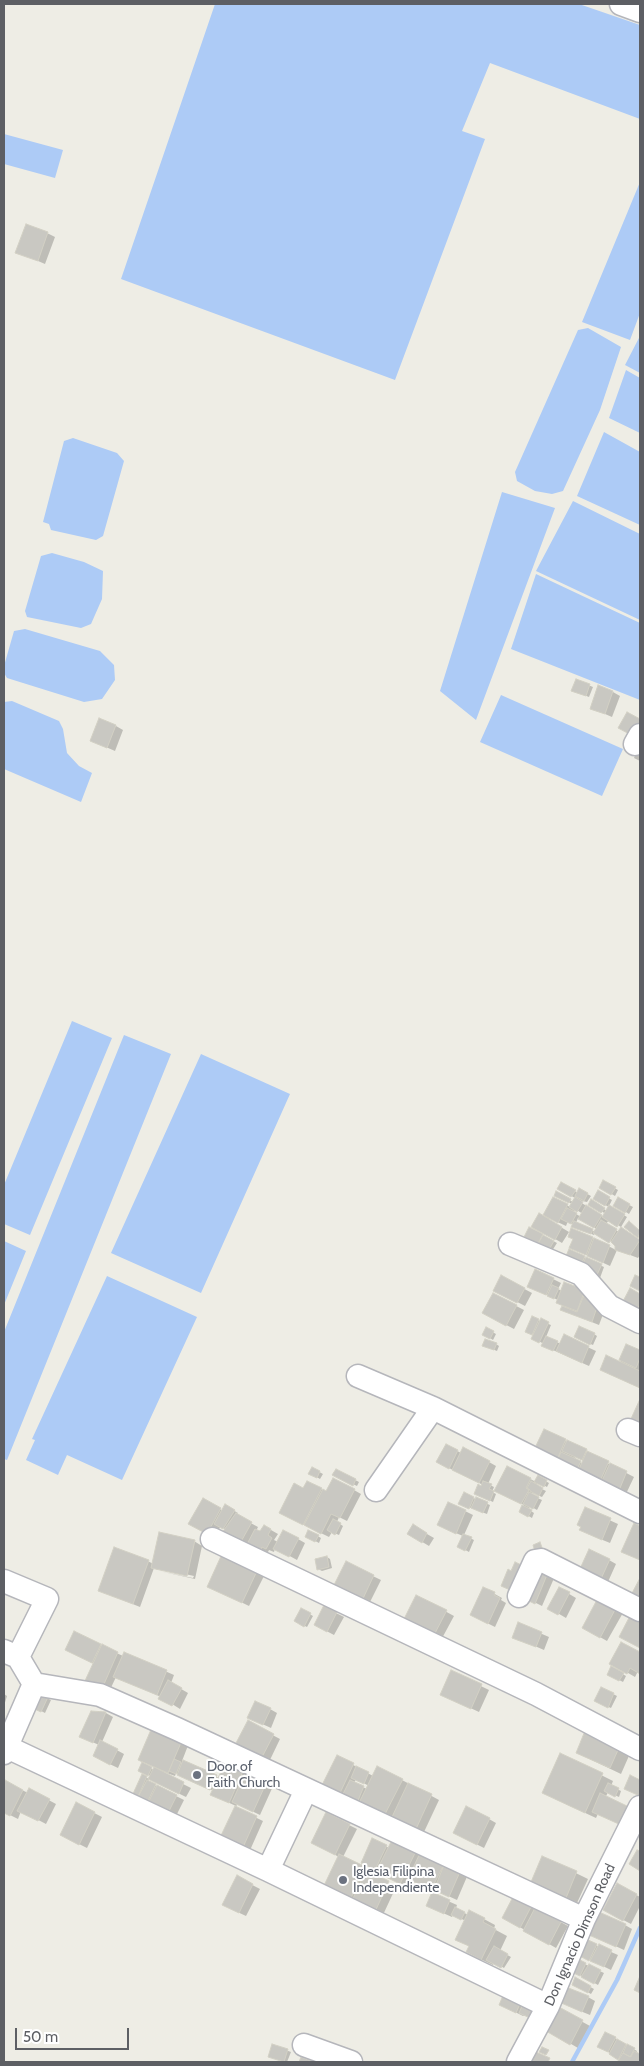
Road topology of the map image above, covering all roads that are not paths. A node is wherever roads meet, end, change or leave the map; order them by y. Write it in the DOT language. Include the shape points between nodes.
graph roads {
  1 [pos="621,4"];
  2 [pos="640,11"];
  3 [pos="510,1244"];
  4 [pos="640,1322"];
  5 [pos="358,1376"];
  6 [pos="433,1408"];
  7 [pos="376,1490"];
  8 [pos="640,1512"];
  9 [pos="212,1540"];
  10 [pos="4,1582"];
  11 [pos="519,1596"];
  12 [pos="640,1610"];
  13 [pos="11,1654"];
  14 [pos="34,1684"];
  15 [pos="5,1748"];
  16 [pos="640,1749"];
  17 [pos="306,1790"];
  18 [pos="640,1808"];
  19 [pos="268,1870"];
  20 [pos="584,1919"];
  21 [pos="548,2006"];
  22 [pos="304,2045"];
  23 [pos="351,2062"];
  24 [pos="518,2062"];
  1 -- 2 [label="street"];
  3 -- 4 [label="street" via="582,1274 609,1306"];
  5 -- 6 [label="street"];
  6 -- 7 [label="street"];
  6 -- 8 [label="street"];
  9 -- 16 [label="street" via="536,1694"];
  10 -- 13 [label="street" via="47,1599"];
  11 -- 12 [label="street" via="535,1561 541,1560"];
  13 -- 14 [label="street"];
  14 -- 15 [label="street"];
  14 -- 17 [label="street" via="100,1695"];
  15 -- 19 [label="street"];
  17 -- 19 [label="street"];
  17 -- 20 [label="street"];
  18 -- 20 [label="street, Don Ignacio Dimson Road"];
  19 -- 21 [label="street"];
  20 -- 21 [label="street, Don Ignacio Dimson Road"];
  21 -- 24 [label="street, Don Ignacio Dimson Road"];
  22 -- 23 [label="street"];
}
